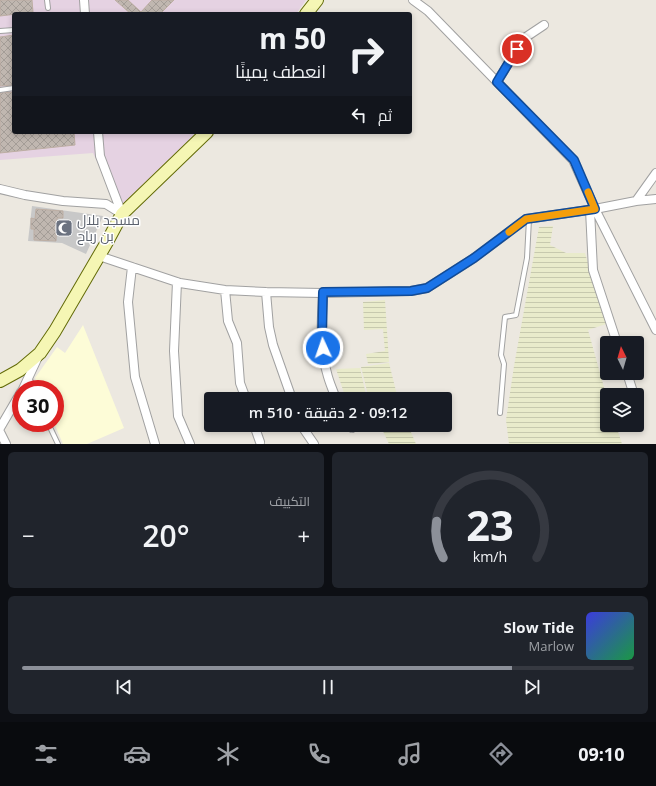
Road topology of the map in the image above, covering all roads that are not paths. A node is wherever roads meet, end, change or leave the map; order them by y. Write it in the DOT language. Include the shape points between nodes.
graph roads {
  1 [pos="47,0"];
  2 [pos="84,0"];
  3 [pos="317,0"];
  4 [pos="413,0"];
  5 [pos="48,8"];
  6 [pos="85,12"];
  7 [pos="308,12"];
  8 [pos="544,25"];
  9 [pos="12,30"];
  10 [pos="0,31"];
  11 [pos="497,82"];
  12 [pos="12,88"];
  13 [pos="0,90"];
  14 [pos="98,134"];
  15 [pos="205,134"];
  16 [pos="656,173"];
  17 [pos="0,189"];
  18 [pos="656,199"];
  19 [pos="636,201"];
  20 [pos="593,210"];
  21 [pos="122,214"];
  22 [pos="530,218"];
  23 [pos="99,256"];
  24 [pos="132,267"];
  25 [pos="177,282"];
  26 [pos="225,290"];
  27 [pos="266,292"];
  28 [pos="323,292"];
  29 [pos="656,330"];
  30 [pos="615,336"];
  31 [pos="40,353"];
  32 [pos="29,377"];
  33 [pos="28,380"];
  34 [pos="30,380"];
  35 [pos="0,381"];
  36 [pos="243,392"];
  37 [pos="290,392"];
  38 [pos="333,392"];
  39 [pos="12,407"];
  40 [pos="500,413"];
  41 [pos="0,428"];
  42 [pos="0,432"];
  43 [pos="52,432"];
  44 [pos="256,432"];
  45 [pos="306,432"];
  46 [pos="260,442"];
  47 [pos="6,444"];
  48 [pos="58,444"];
  49 [pos="155,444"];
  50 [pos="190,444"];
  51 [pos="314,444"];
  1 -- 5 [label="lane"];
  2 -- 6 [label="street"];
  3 -- 7 [label="main road"];
  4 -- 11 [label="street" via="428,11"];
  8 -- 11 [label="street" via="526,37"];
  9 -- 10 [label="lane"];
  11 -- 20 [label="street" via="574,160"];
  12 -- 13 [label="lane"];
  14 -- 21 [label="street" via="100,156"];
  15 -- 21 [label="main road"];
  16 -- 19 [label="street"];
  17 -- 21 [label="street" via="63,201 106,204"];
  18 -- 19 [label="street"];
  19 -- 20 [label="street"];
  20 -- 22 [label="street"];
  20 -- 29 [label="street"];
  20 -- 30 [label="street" via="593,270"];
  21 -- 23 [label="main road"];
  22 -- 28 [label="street" via="427,288 411,291"];
  22 -- 40 [label="lane" via="527,258 516,314 505,317 501,355 504,364"];
  23 -- 24 [label="street"];
  23 -- 31 [label="main road"];
  24 -- 25 [label="street"];
  24 -- 49 [label="street" via="128,302 135,377"];
  25 -- 26 [label="street"];
  25 -- 50 [label="street" via="174,350 178,416"];
  26 -- 27 [label="street"];
  26 -- 36 [label="street" via="228,320 237,342 240,383"];
  27 -- 28 [label="street"];
  27 -- 37 [label="street" via="273,345"];
  28 -- 38 [label="street" via="323,352 326,372"];
  31 -- 32 [label="street"];
  31 -- 35 [label="main road" via="20,370"];
  32 -- 33 [label="street"];
  32 -- 34 [label="lane"];
  39 -- 41 [label="street"];
  42 -- 47 [label="street"];
  43 -- 48 [label="lane"];
  44 -- 46 [label="street"];
  45 -- 51 [label="street"];
}
